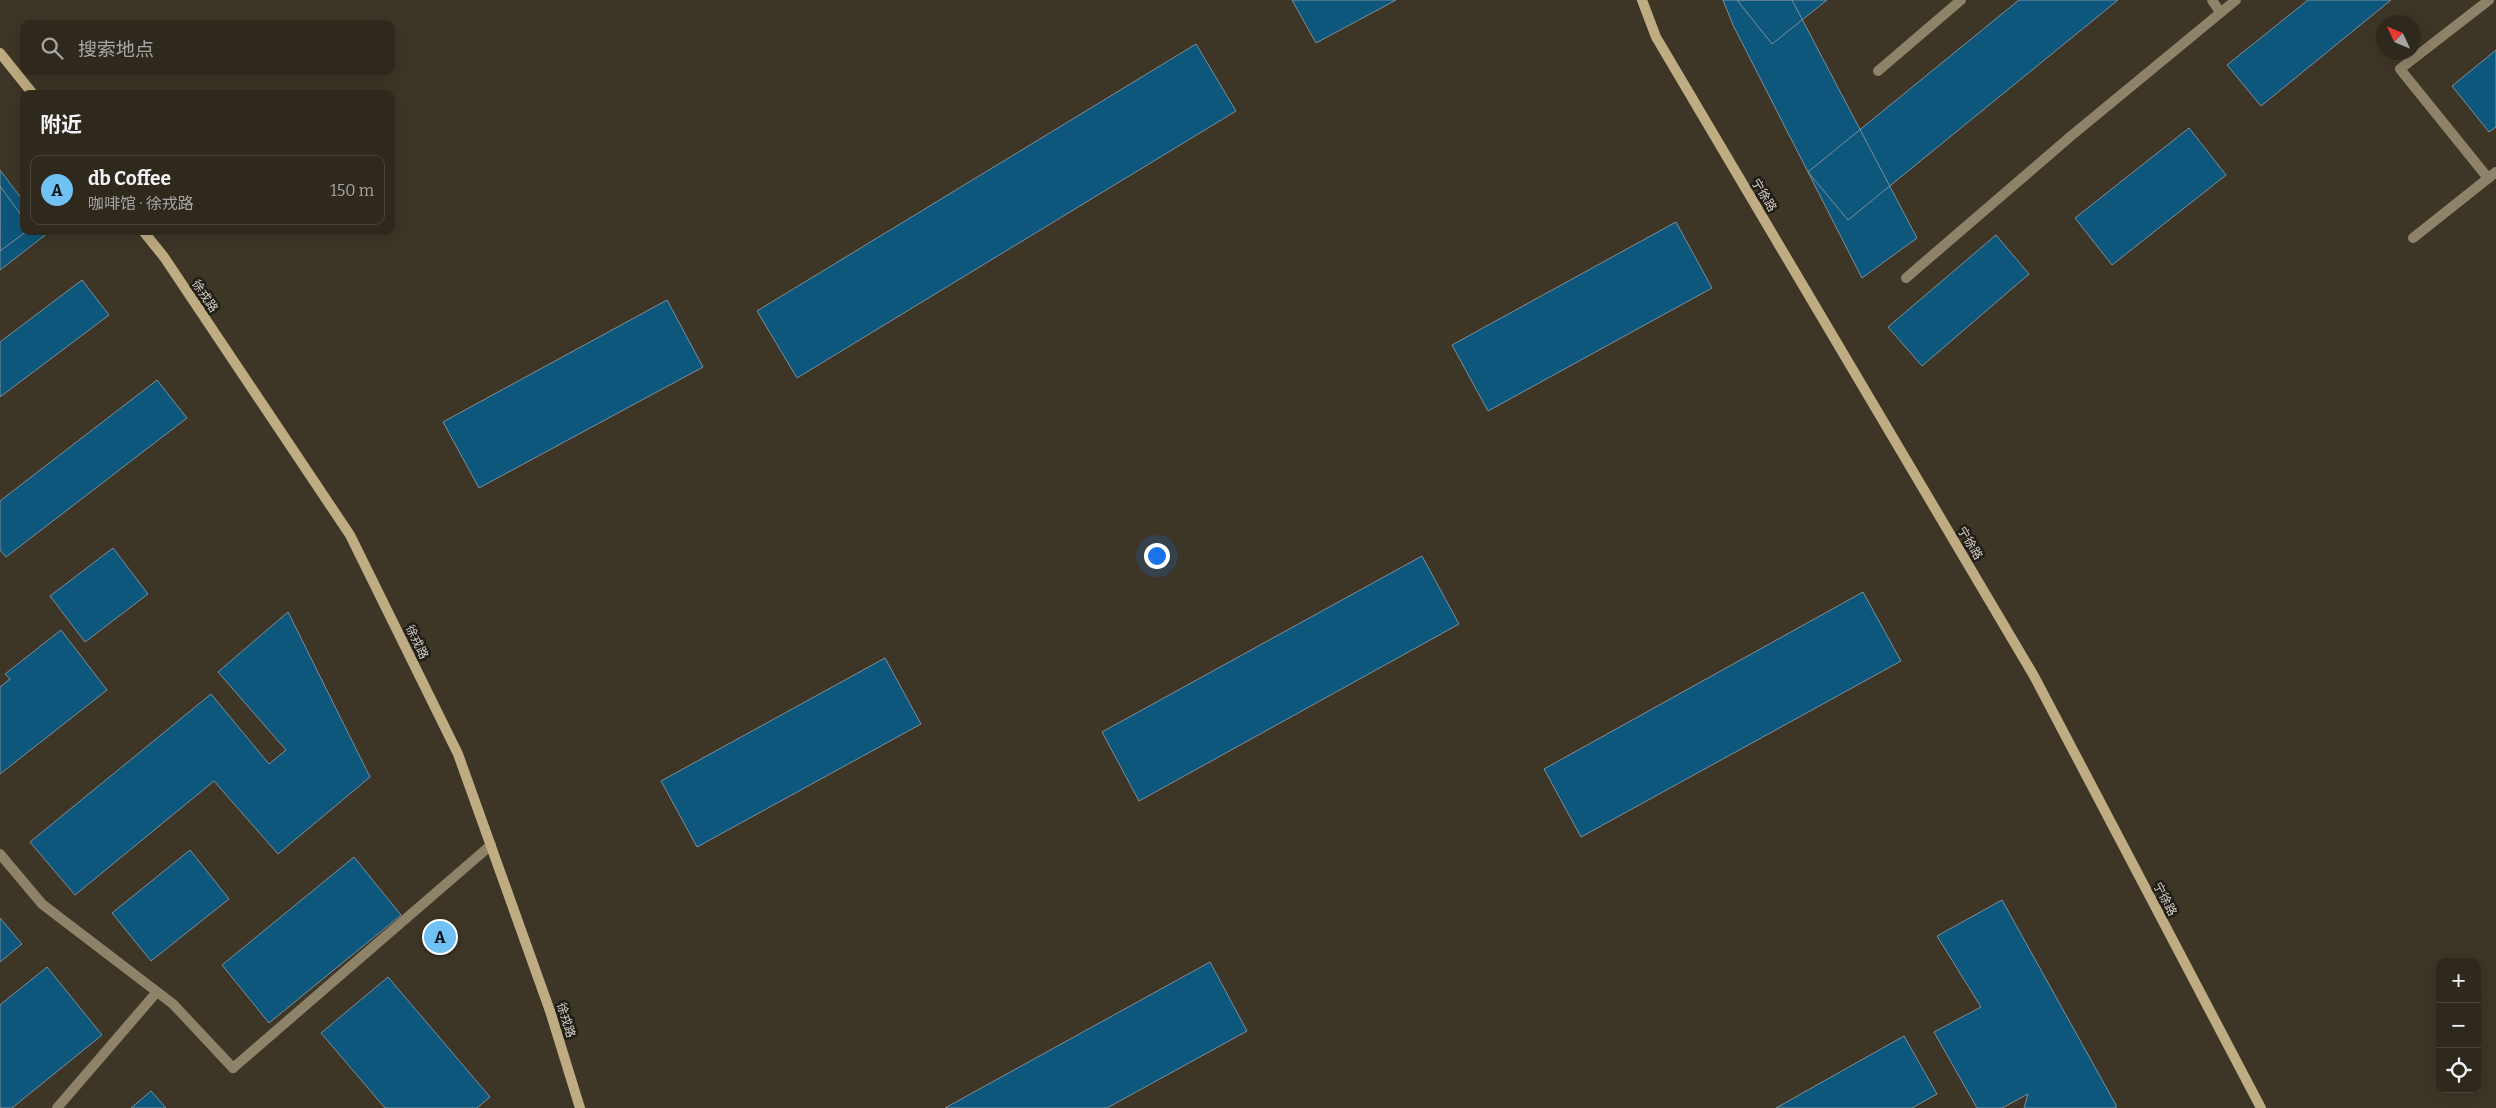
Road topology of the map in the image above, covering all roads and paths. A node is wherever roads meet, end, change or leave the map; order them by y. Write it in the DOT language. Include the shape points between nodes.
graph roads {
  1 [pos="1642,0"];
  2 [pos="1961,0"];
  3 [pos="2212,0"];
  4 [pos="2236,0"];
  5 [pos="2488,0"];
  6 [pos="2220,12"];
  7 [pos="0,52"];
  8 [pos="1878,71"];
  9 [pos="30,90"];
  10 [pos="2492,175"];
  11 [pos="146,235"];
  12 [pos="2413,238"];
  13 [pos="1906,278"];
  14 [pos="491,845"];
  15 [pos="0,854"];
  16 [pos="156,993"];
  17 [pos="57,1108"];
  18 [pos="580,1108"];
  19 [pos="2261,1108"];
  1 -- 19 [label="street, 宁徐路" via="1656,37 2034,676"];
  2 -- 8 [label="street"];
  3 -- 6 [label="street"];
  4 -- 6 [label="street"];
  5 -- 10 [label="street" via="2400,69"];
  6 -- 13 [label="street"];
  7 -- 9 [label="street"];
  10 -- 12 [label="street"];
  11 -- 14 [label="street, 徐戎路" via="350,535 458,754"];
  14 -- 16 [label="street" via="233,1068 173,1004"];
  14 -- 18 [label="street, 徐戎路" via="550,1011"];
  15 -- 16 [label="street" via="42,904"];
  16 -- 17 [label="street"];
}
